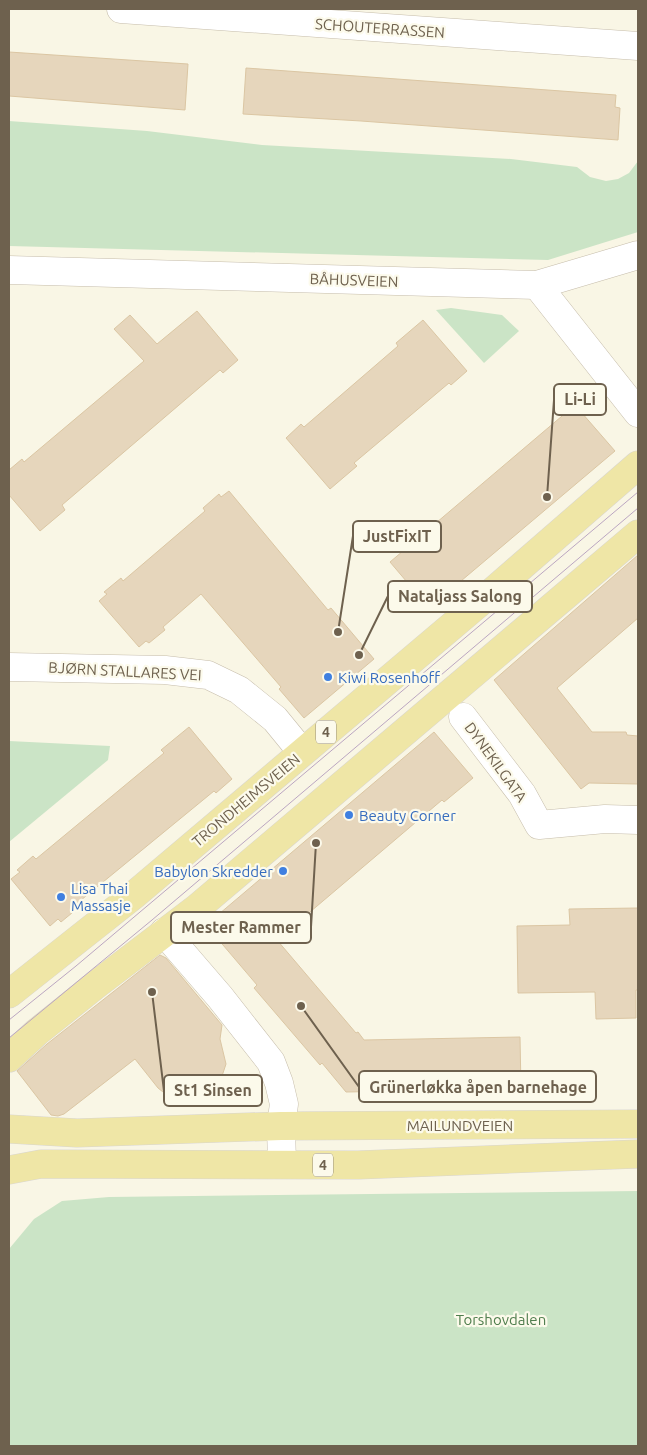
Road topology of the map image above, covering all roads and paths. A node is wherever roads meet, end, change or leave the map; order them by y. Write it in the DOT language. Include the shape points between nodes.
graph roads {
  1 [pos="121,9"];
  2 [pos="638,46"];
  3 [pos="638,255"];
  4 [pos="9,270"];
  5 [pos="538,285"];
  6 [pos="638,413"];
  7 [pos="638,465"];
  8 [pos="638,534"];
  9 [pos="9,667"];
  10 [pos="463,717"];
  11 [pos="302,752"];
  12 [pos="638,820"];
  13 [pos="164,932"];
  14 [pos="9,994"];
  15 [pos="9,1058"];
  16 [pos="638,1124"];
  17 [pos="281,1126"];
  18 [pos="9,1129"];
  19 [pos="638,1154"];
  20 [pos="282,1164"];
  21 [pos="9,1170"];
  1 -- 2 [label="street, SCHOUTERRASSEN"];
  3 -- 5 [label="street"];
  4 -- 5 [label="street, BÅHUSVEIEN"];
  5 -- 6 [label="street"];
  7 -- 11 [label="main road, TRONDHEIMSVEIEN / 4"];
  8 -- 13 [label="main road" via="197,908"];
  9 -- 11 [label="street, BJØRN STALLARES VEI" via="165,670 208,675 239,690 260,707"];
  10 -- 12 [label="street, DYNEKILGATA" via="522,794 539,826 605,819"];
  11 -- 14 [label="main road, TRONDHEIMSVEIEN / 4" via="134,895"];
  13 -- 15 [label="main road" via="37,1032"];
  13 -- 17 [label="street" via="271,1062 284,1104"];
  16 -- 17 [label="main road, MAILUNDVEIEN"];
  17 -- 18 [label="main road, MAILUNDVEIEN" via="77,1133"];
  17 -- 20 [label="street"];
  19 -- 20 [label="main road, 4" via="358,1165"];
  20 -- 21 [label="main road, 4" via="40,1164"];
}
